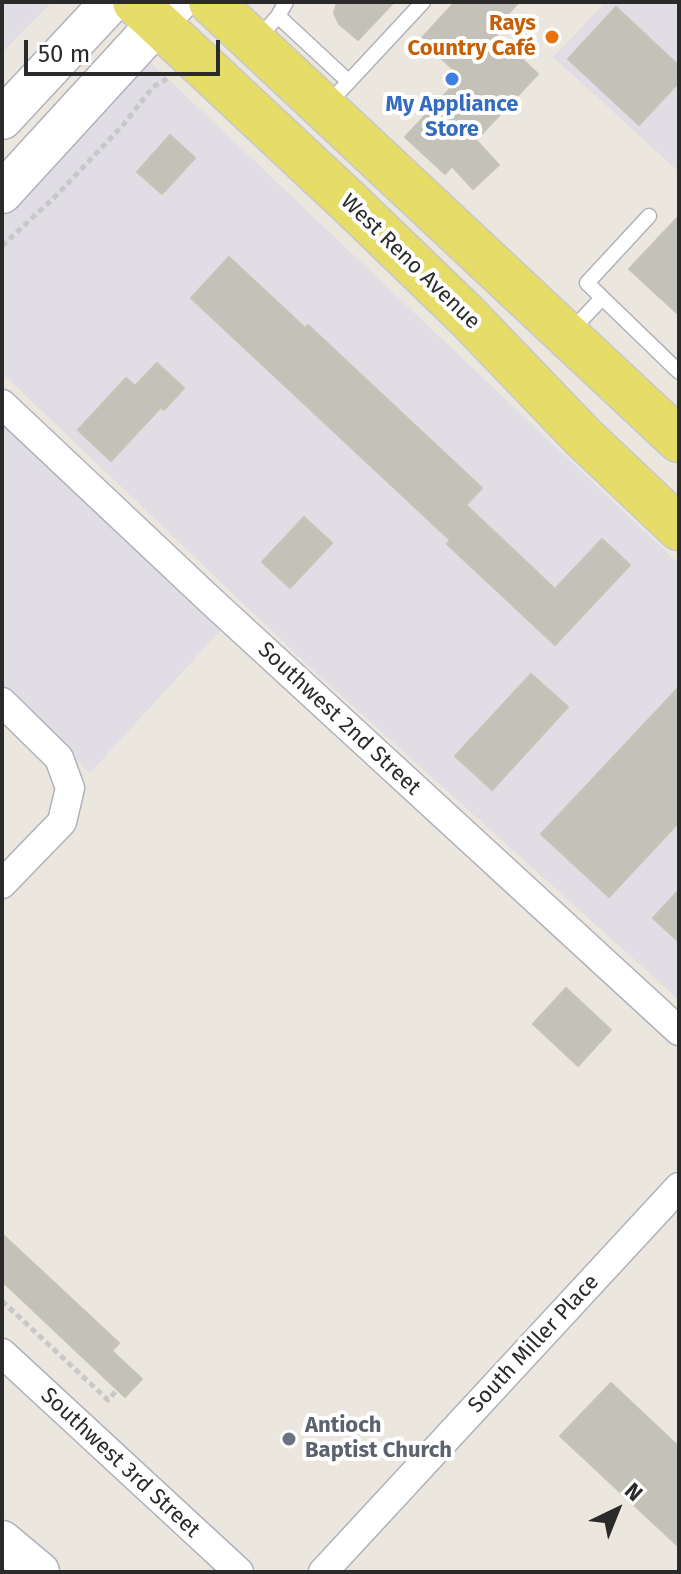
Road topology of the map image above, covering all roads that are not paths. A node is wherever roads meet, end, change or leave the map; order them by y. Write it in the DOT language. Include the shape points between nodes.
graph roads {
  1 [pos="111,2"];
  2 [pos="211,2"];
  3 [pos="286,2"];
  4 [pos="423,2"];
  5 [pos="157,9"];
  6 [pos="266,30"];
  7 [pos="337,95"];
  8 [pos="2,119"];
  9 [pos="2,193"];
  10 [pos="649,216"];
  11 [pos="602,298"];
  12 [pos="567,335"];
  13 [pos="679,372"];
  14 [pos="2,404"];
  15 [pos="679,440"];
  16 [pos="679,528"];
  17 [pos="2,702"];
  18 [pos="2,884"];
  19 [pos="679,1031"];
  20 [pos="679,1187"];
  21 [pos="2,1353"];
  22 [pos="2,1541"];
  23 [pos="39,1572"];
  24 [pos="239,1572"];
  25 [pos="323,1572"];
  1 -- 8 [label="main road"];
  2 -- 6 [label="main road"];
  3 -- 6 [label="lane"];
  4 -- 7 [label="lane"];
  5 -- 9 [label="main road"];
  5 -- 16 [label="main road, West Reno Avenue"];
  6 -- 7 [label="main road"];
  7 -- 12 [label="main road"];
  10 -- 11 [label="lane" via="587,283"];
  11 -- 12 [label="lane"];
  11 -- 13 [label="lane"];
  12 -- 15 [label="main road"];
  14 -- 19 [label="street, Southwest 2nd Street"];
  17 -- 18 [label="street" via="59,758 70,788 62,822"];
  20 -- 25 [label="street, South Miller Place"];
  21 -- 24 [label="street, Southwest 3rd Street"];
  22 -- 23 [label="main road"];
}
